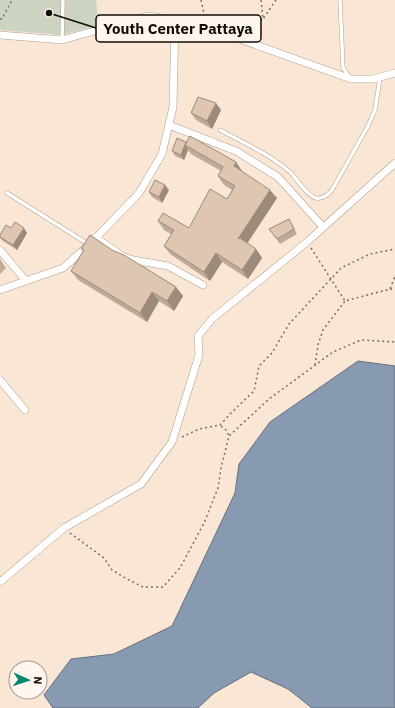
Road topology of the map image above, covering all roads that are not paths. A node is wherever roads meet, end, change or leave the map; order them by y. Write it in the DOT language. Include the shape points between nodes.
graph roads {
  1 [pos="63,0"];
  2 [pos="340,0"];
  3 [pos="175,20"];
  4 [pos="0,35"];
  5 [pos="62,40"];
  6 [pos="395,72"];
  7 [pos="380,77"];
  8 [pos="351,79"];
  9 [pos="169,125"];
  10 [pos="220,130"];
  11 [pos="395,163"];
  12 [pos="7,193"];
  13 [pos="323,227"];
  14 [pos="96,238"];
  15 [pos="89,245"];
  16 [pos="0,250"];
  17 [pos="26,281"];
  18 [pos="203,285"];
  19 [pos="0,290"];
  20 [pos="0,380"];
  21 [pos="25,410"];
  22 [pos="0,582"];
  1 -- 5 [label="lane"];
  2 -- 8 [label="lane" via="343,68"];
  3 -- 5 [label="street" via="148,16"];
  3 -- 8 [label="street" via="234,37"];
  3 -- 9 [label="street" via="173,107"];
  4 -- 5 [label="street"];
  6 -- 7 [label="street"];
  7 -- 8 [label="street"];
  7 -- 10 [label="lane" via="375,110 368,126 332,190 321,198 310,195 275,160"];
  9 -- 13 [label="street" via="236,151 278,177"];
  9 -- 14 [label="street" via="162,154 139,193"];
  11 -- 13 [label="street"];
  12 -- 15 [label="lane"];
  13 -- 22 [label="street" via="212,319 198,336 199,355 172,442 142,484 64,528"];
  14 -- 15 [label="street"];
  14 -- 18 [label="street" via="122,256 168,266"];
  15 -- 17 [label="street" via="63,268"];
  16 -- 17 [label="street"];
  17 -- 19 [label="street"];
  20 -- 21 [label="street"];
}
